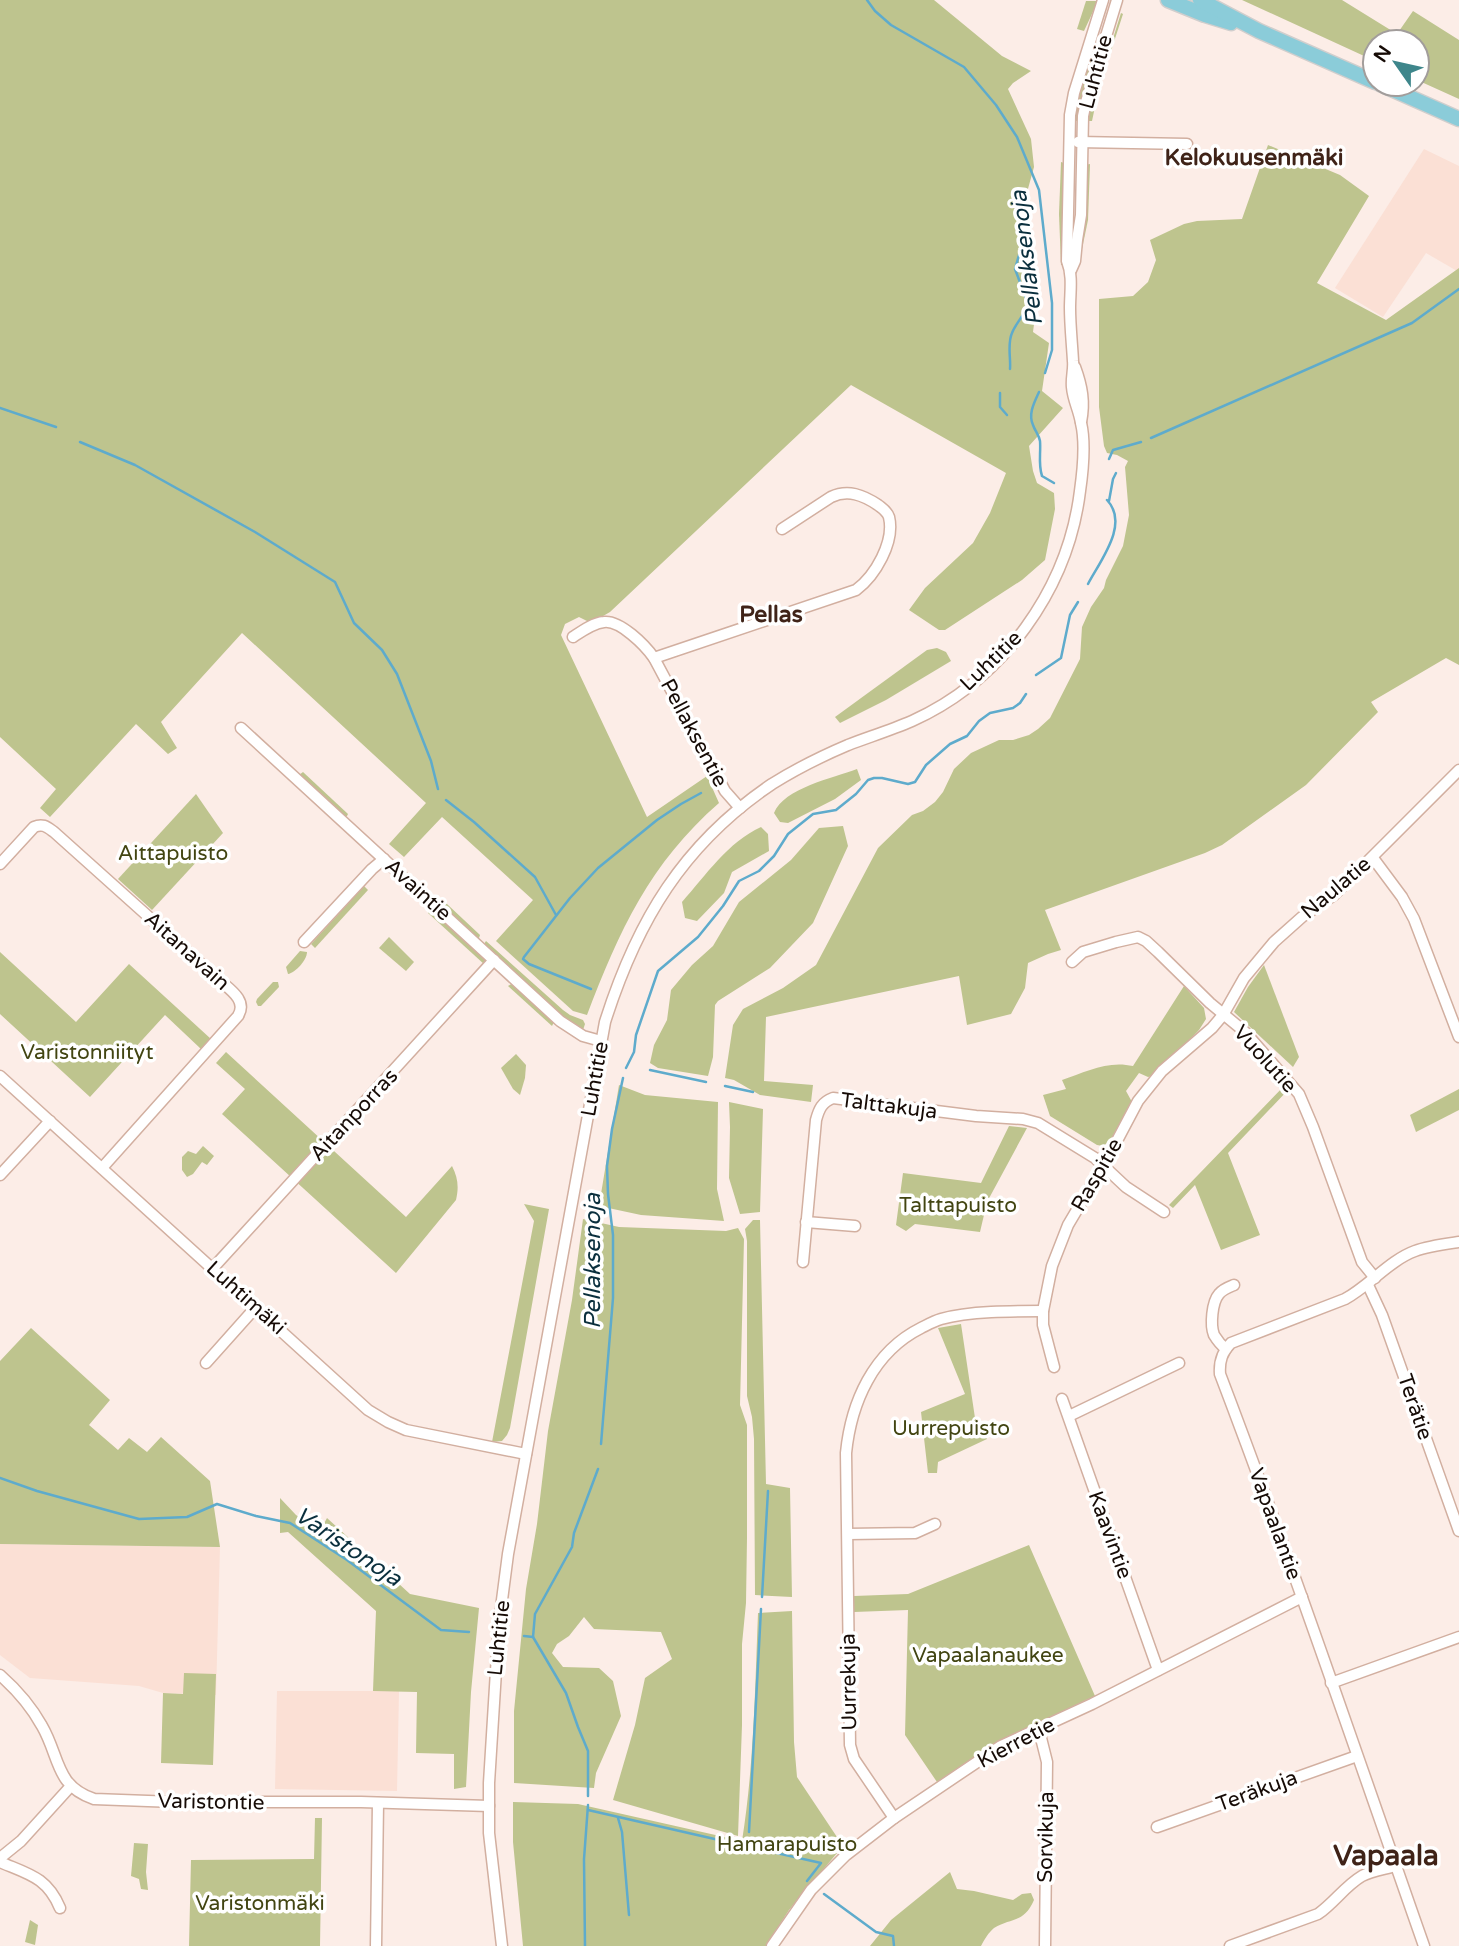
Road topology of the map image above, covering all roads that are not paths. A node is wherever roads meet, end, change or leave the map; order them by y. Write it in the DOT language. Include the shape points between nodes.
graph roads {
  1 [pos="1103,0"];
  2 [pos="1117,0"];
  3 [pos="1168,0"];
  4 [pos="1200,0"];
  5 [pos="1259,31"];
  6 [pos="1361,76"];
  7 [pos="1412,98"];
  8 [pos="1459,119"];
  9 [pos="1069,142"];
  10 [pos="1083,142"];
  11 [pos="1187,144"];
  12 [pos="1071,270"];
  13 [pos="782,529"];
  14 [pos="573,637"];
  15 [pos="654,658"];
  16 [pos="241,728"];
  17 [pos="1459,770"];
  18 [pos="740,808"];
  19 [pos="1373,858"];
  20 [pos="384,859"];
  21 [pos="0,863"];
  22 [pos="304,942"];
  23 [pos="494,960"];
  24 [pos="1072,962"];
  25 [pos="1223,1014"];
  26 [pos="1459,1037"];
  27 [pos="601,1041"];
  28 [pos="0,1076"];
  29 [pos="50,1121"];
  30 [pos="1104,1165"];
  31 [pos="102,1168"];
  32 [pos="0,1175"];
  33 [pos="1164,1212"];
  34 [pos="806,1222"];
  35 [pos="855,1226"];
  36 [pos="1459,1242"];
  37 [pos="803,1262"];
  38 [pos="213,1268"];
  39 [pos="1371,1282"];
  40 [pos="1234,1285"];
  41 [pos="255,1308"];
  42 [pos="1043,1311"];
  43 [pos="1226,1349"];
  44 [pos="206,1363"];
  45 [pos="1179,1363"];
  46 [pos="1054,1367"];
  47 [pos="1062,1399"];
  48 [pos="1069,1416"];
  49 [pos="526,1454"];
  50 [pos="935,1524"];
  51 [pos="1459,1531"];
  52 [pos="848,1534"];
  53 [pos="1302,1597"];
  54 [pos="1459,1637"];
  55 [pos="1158,1670"];
  56 [pos="0,1675"];
  57 [pos="1331,1683"];
  58 [pos="1039,1730"];
  59 [pos="1357,1756"];
  60 [pos="70,1787"];
  61 [pos="378,1803"];
  62 [pos="489,1806"];
  63 [pos="894,1818"];
  64 [pos="1157,1827"];
  65 [pos="0,1860"];
  66 [pos="1395,1866"];
  67 [pos="60,1908"];
  68 [pos="376,1946"];
  69 [pos="502,1946"];
  70 [pos="772,1946"];
  71 [pos="1045,1946"];
  72 [pos="1230,1946"];
  73 [pos="1424,1946"];
  1 -- 9 [label="street, Luhtitie" via="1074,93"];
  2 -- 10 [label="street, Luhtitie" via="1086,102"];
  3 -- 5 [label="main road"];
  4 -- 5 [label="main road"];
  5 -- 6 [label="main road"];
  7 -- 8 [label="main road"];
  9 -- 10 [label="street"];
  9 -- 12 [label="street, Luhtitie" via="1067,261"];
  10 -- 11 [label="street"];
  10 -- 12 [label="street, Luhtitie" via="1082,215"];
  12 -- 18 [label="street, Luhtitie" via="1072,385 1083,459 1080,491 1059,570 1035,615 1009,649 967,688 913,721 825,755"];
  13 -- 15 [label="street, Pellaksentie" via="838,494 868,498 884,509 889,519 886,548 874,573 856,590"];
  14 -- 15 [label="street" via="609,621 642,643"];
  15 -- 18 [label="street, Pellaksentie" via="725,791"];
  16 -- 20 [label="street, Avaintie"];
  17 -- 19 [label="street, Naulatie"];
  18 -- 27 [label="street, Luhtitie" via="688,860 642,928 618,983"];
  19 -- 25 [label="street, Naulatie" via="1274,942 1244,978"];
  19 -- 26 [label="street" via="1414,919"];
  20 -- 22 [label="street"];
  20 -- 23 [label="street, Avaintie"];
  21 -- 31 [label="street, Aitanavain" via="34,827 45,826 241,1002 238,1016"];
  23 -- 27 [label="street, Avaintie" via="560,1021"];
  23 -- 38 [label="street, Aitanporras"];
  24 -- 25 [label="street, Vuolutie" via="1083,952 1138,937"];
  25 -- 30 [label="street, Raspitie" via="1146,1089"];
  25 -- 39 [label="street, Vuolutie" via="1245,1032 1299,1094"];
  27 -- 49 [label="street, Luhtitie"];
  28 -- 29 [label="street, Luhtimäki"];
  29 -- 31 [label="street, Luhtimäki"];
  29 -- 32 [label="street"];
  30 -- 33 [label="street" via="1126,1187"];
  30 -- 34 [label="street, Talttakuja" via="1038,1123 1023,1119 833,1098 821,1106 816,1120"];
  30 -- 42 [label="street, Raspitie" via="1061,1241"];
  31 -- 38 [label="street, Luhtimäki"];
  34 -- 35 [label="street"];
  34 -- 37 [label="street, Talttakuja"];
  36 -- 39 [label="street" via="1415,1251"];
  38 -- 41 [label="street, Luhtimäki"];
  39 -- 43 [label="street" via="1343,1300 1231,1343"];
  39 -- 51 [label="street, Terätie"];
  40 -- 43 [label="street" via="1218,1295 1214,1314 1214,1333"];
  41 -- 44 [label="street"];
  41 -- 49 [label="street, Luhtimäki" via="378,1417 406,1430"];
  42 -- 46 [label="street, Raspitie"];
  42 -- 52 [label="street, Uurrekuja" via="939,1320 910,1334 886,1356 866,1381 849,1428"];
  43 -- 53 [label="street, Vapaalantie" via="1220,1374"];
  45 -- 48 [label="street"];
  47 -- 48 [label="street, Kaavintie"];
  48 -- 55 [label="street, Kaavintie"];
  49 -- 62 [label="street, Luhtitie" via="499,1623"];
  50 -- 52 [label="street" via="915,1533"];
  52 -- 63 [label="street, Uurrekuja" via="852,1753"];
  53 -- 55 [label="street, Kierretie"];
  53 -- 57 [label="street, Vapaalantie"];
  54 -- 57 [label="street"];
  55 -- 58 [label="street, Kierretie"];
  56 -- 60 [label="street" via="33,1711"];
  57 -- 59 [label="street, Vapaalantie"];
  58 -- 63 [label="street, Kierretie" via="1001,1746"];
  58 -- 71 [label="street, Sorvikuja" via="1047,1762"];
  59 -- 64 [label="street, Teräkuja"];
  59 -- 66 [label="street, Vapaalantie"];
  60 -- 61 [label="street, Varistontie" via="82,1795 108,1800"];
  60 -- 65 [label="street"];
  61 -- 62 [label="street, Varistontie"];
  61 -- 68 [label="street"];
  62 -- 69 [label="street, Luhtitie"];
  63 -- 70 [label="street, Kierretie" via="812,1889"];
  65 -- 67 [label="street" via="38,1878"];
  66 -- 72 [label="street" via="1362,1877 1318,1914"];
  66 -- 73 [label="street, Vapaalantie"];
}
